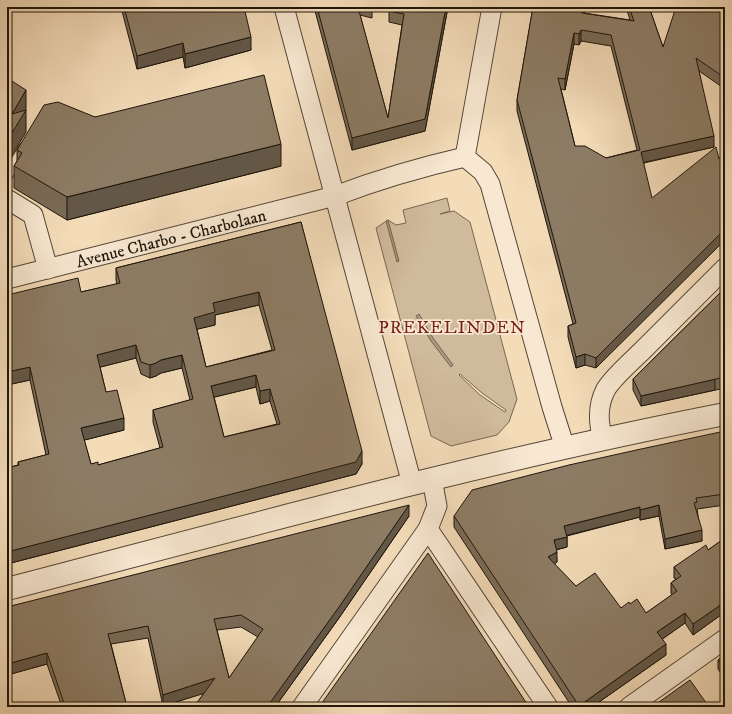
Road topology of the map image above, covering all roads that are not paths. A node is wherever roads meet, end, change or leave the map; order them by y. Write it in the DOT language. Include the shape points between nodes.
graph roads {
  1 [pos="284,7"];
  2 [pos="492,7"];
  3 [pos="28,142"];
  4 [pos="466,157"];
  5 [pos="7,176"];
  6 [pos="334,196"];
  7 [pos="7,199"];
  8 [pos="725,268"];
  9 [pos="48,269"];
  10 [pos="7,279"];
  11 [pos="725,414"];
  12 [pos="603,439"];
  13 [pos="565,448"];
  14 [pos="422,482"];
  15 [pos="428,529"];
  16 [pos="7,589"];
  17 [pos="725,639"];
  18 [pos="302,707"];
  19 [pos="548,707"];
  20 [pos="629,707"];
  1 -- 6 [label="street"];
  2 -- 4 [label="street"];
  3 -- 5 [label="lane"];
  4 -- 6 [label="street, Avenue Charbo - Charbolaan"];
  4 -- 13 [label="street" via="483,172 490,184"];
  6 -- 9 [label="street, Avenue Charbo - Charbolaan"];
  6 -- 14 [label="street"];
  7 -- 9 [label="street" via="33,215"];
  8 -- 12 [label="street" via="607,388 598,415"];
  9 -- 10 [label="street, Avenue Charbo - Charbolaan"];
  11 -- 12 [label="street"];
  12 -- 13 [label="street"];
  13 -- 14 [label="street"];
  14 -- 15 [label="street" via="436,506"];
  14 -- 16 [label="street"];
  15 -- 18 [label="street"];
  15 -- 19 [label="street"];
  17 -- 20 [label="street"];
}
